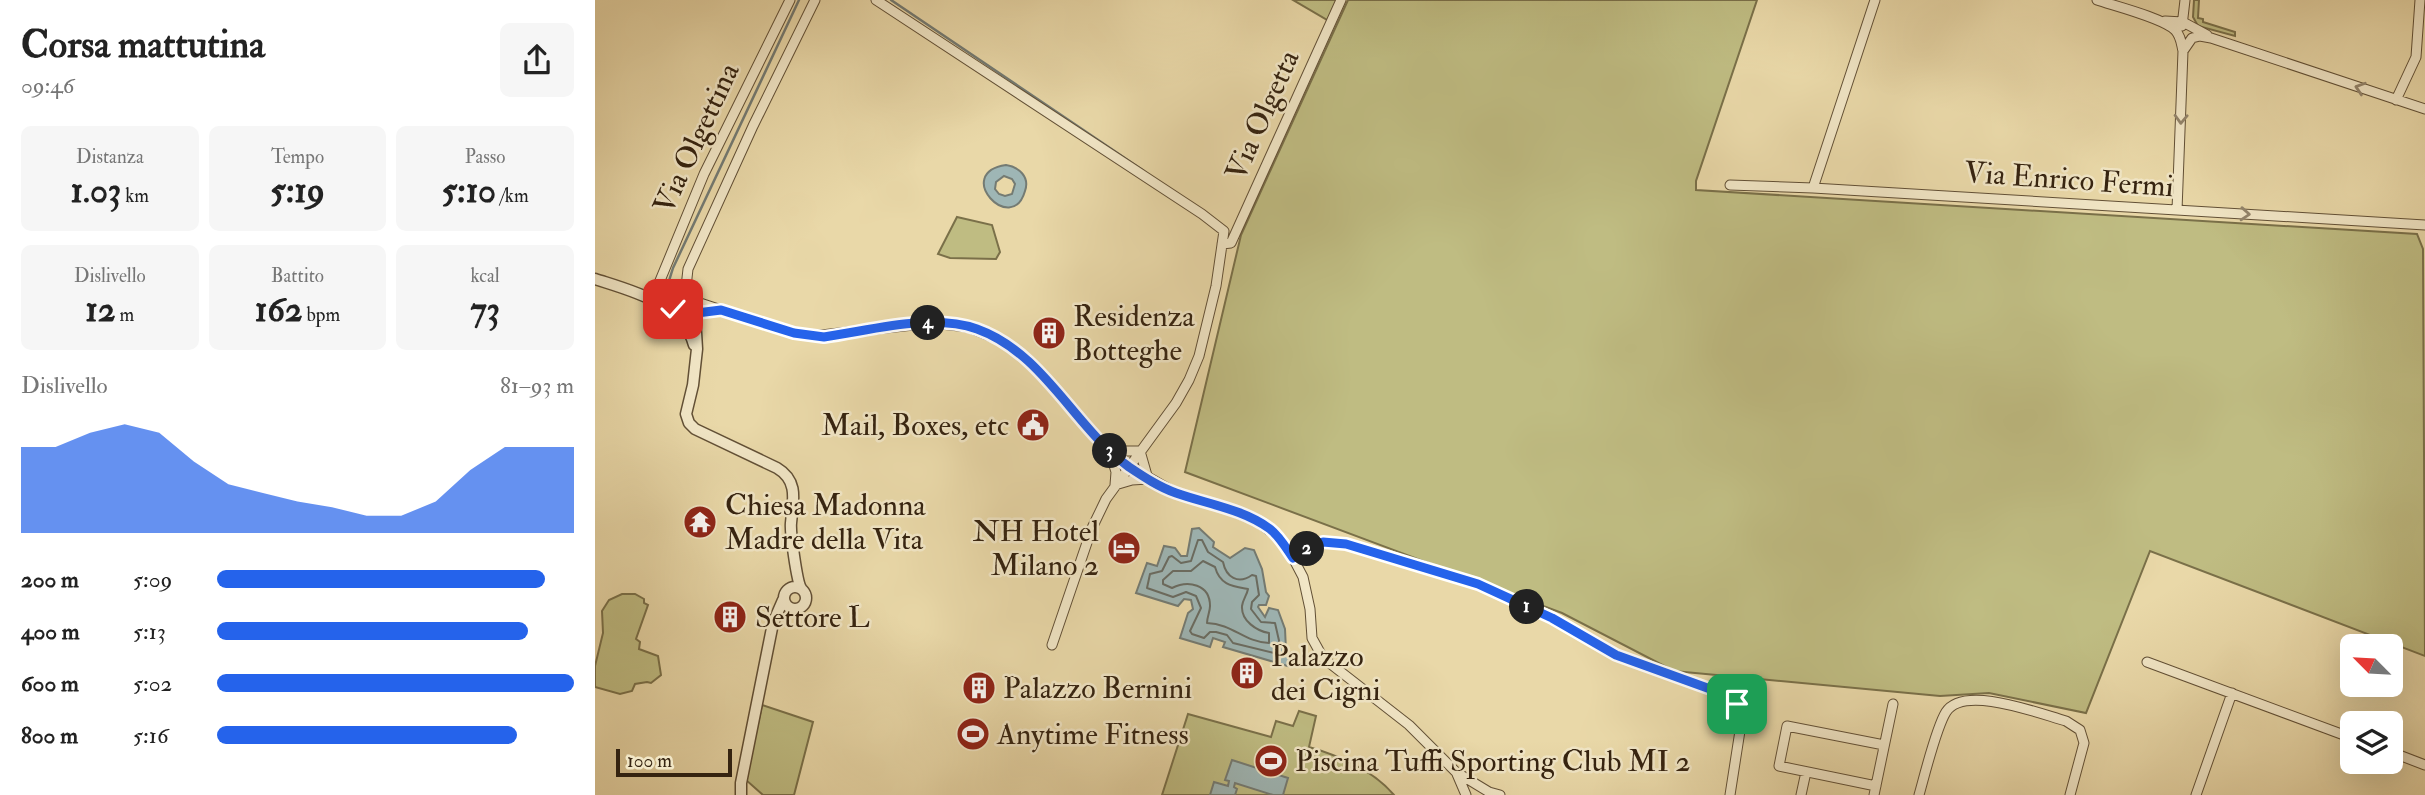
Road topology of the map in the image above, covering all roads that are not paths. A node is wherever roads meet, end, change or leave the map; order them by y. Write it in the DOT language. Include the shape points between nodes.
graph roads {
  1 [pos="790,0"];
  2 [pos="815,0"];
  3 [pos="876,0"];
  4 [pos="1341,0"];
  5 [pos="1875,0"];
  6 [pos="2097,0"];
  7 [pos="2185,0"];
  8 [pos="2420,0"];
  9 [pos="2159,21"];
  10 [pos="2183,22"];
  11 [pos="2180,36"];
  12 [pos="2211,38"];
  13 [pos="2183,51"];
  14 [pos="2425,99"];
  15 [pos="2396,100"];
  16 [pos="2407,103"];
  17 [pos="2425,109"];
  18 [pos="1730,185"];
  19 [pos="1813,188"];
  20 [pos="2177,210"];
  21 [pos="2405,225"];
  22 [pos="2425,225"];
  23 [pos="2425,234"];
  24 [pos="1222,244"];
  25 [pos="595,278"];
  26 [pos="681,297"];
  27 [pos="652,300"];
  28 [pos="696,310"];
  29 [pos="677,316"];
  30 [pos="696,355"];
  31 [pos="1109,450"];
  32 [pos="1140,451"];
  33 [pos="1129,466"];
  34 [pos="1148,479"];
  35 [pos="1115,485"];
  36 [pos="1293,558"];
  37 [pos="796,588"];
  38 [pos="787,604"];
  39 [pos="1052,645"];
  40 [pos="2147,662"];
  41 [pos="2232,694"];
  42 [pos="1893,704"];
  43 [pos="2340,734"];
  44 [pos="1884,745"];
  45 [pos="2403,756"];
  46 [pos="2424,764"];
  47 [pos="1456,772"];
  48 [pos="1806,772"];
  49 [pos="741,783"];
  50 [pos="1875,790"];
  51 [pos="1489,792"];
  52 [pos="741,795"];
  53 [pos="748,795"];
  54 [pos="1466,795"];
  55 [pos="1479,795"];
  56 [pos="1500,795"];
  57 [pos="1730,795"];
  58 [pos="1801,795"];
  59 [pos="1919,795"];
  60 [pos="2070,795"];
  61 [pos="2196,795"];
  1 -- 27 [label="street, Via Olgettina" via="704,174"];
  2 -- 26 [label="street" via="688,269"];
  3 -- 24 [label="street" via="1202,214 1224,231"];
  4 -- 24 [label="street, Via Olgetta" via="1231,243"];
  5 -- 19 [label="street"];
  6 -- 9 [label="street"];
  7 -- 10 [label="street"];
  8 -- 15 [label="street" via="2416,57"];
  9 -- 10 [label="street"];
  9 -- 11 [label="street"];
  10 -- 11 [label="street"];
  10 -- 12 [label="street"];
  11 -- 13 [label="street"];
  12 -- 13 [label="street" via="2192,38"];
  15 -- 12 [label="street, one-way"];
  13 -- 20 [label="street, one-way"];
  14 -- 16 [label="street"];
  15 -- 16 [label="street"];
  16 -- 17 [label="street"];
  18 -- 19 [label="street, Via Enrico Fermi"];
  19 -- 20 [label="street, Via Enrico Fermi"];
  20 -- 21 [label="street, Via Enrico Fermi, one-way"];
  21 -- 22 [label="street, Via Enrico Fermi"];
  21 -- 23 [label="street, Via Enrico Fermi"];
  24 -- 32 [label="street" via="1199,356 1176,403"];
  25 -- 27 [label="street"];
  26 -- 27 [label="street"];
  26 -- 28 [label="street" via="691,297"];
  26 -- 29 [label="street" via="673,305"];
  27 -- 29 [label="street"];
  28 -- 29 [label="street" via="687,320"];
  28 -- 30 [label="street"];
  28 -- 31 [label="street" via="721,310 785,331 824,337 923,323 977,329 1031,363"];
  29 -- 30 [label="street" via="691,334"];
  30 -- 37 [label="street" via="687,420 695,429 788,476 794,492 790,527"];
  31 -- 32 [label="street"];
  31 -- 33 [label="street"];
  31 -- 35 [label="street"];
  32 -- 33 [label="street"];
  32 -- 34 [label="street"];
  33 -- 34 [label="street"];
  33 -- 35 [label="street"];
  34 -- 35 [label="street"];
  34 -- 36 [label="street" via="1257,521 1277,536"];
  35 -- 39 [label="street" via="1092,528"];
  36 -- 47 [label="street" via="1306,587 1313,638 1323,658 1409,725"];
  36 -- 57 [label="street" via="1323,542 1346,544 1478,584 1552,618 1616,655 1724,694 1737,704 1742,718"];
  37 -- 38 [label="street" via="786,591"];
  37 -- 38 [label="street" via="806,595 806,602 800,608"];
  38 -- 49 [label="street" via="773,623"];
  40 -- 41 [label="street"];
  41 -- 43 [label="street"];
  41 -- 61 [label="street"];
  42 -- 44 [label="street"];
  44 -- 48 [label="street" via="1787,726 1779,766"];
  44 -- 50 [label="street"];
  45 -- 46 [label="street"];
  47 -- 51 [label="street"];
  47 -- 54 [label="street"];
  48 -- 50 [label="street"];
  48 -- 58 [label="street"];
  49 -- 52 [label="street"];
  49 -- 53 [label="street"];
  51 -- 55 [label="street"];
  51 -- 56 [label="street"];
  59 -- 60 [label="street" via="1947,710 1960,702 1983,700 2066,721 2080,730 2084,743"];
}
